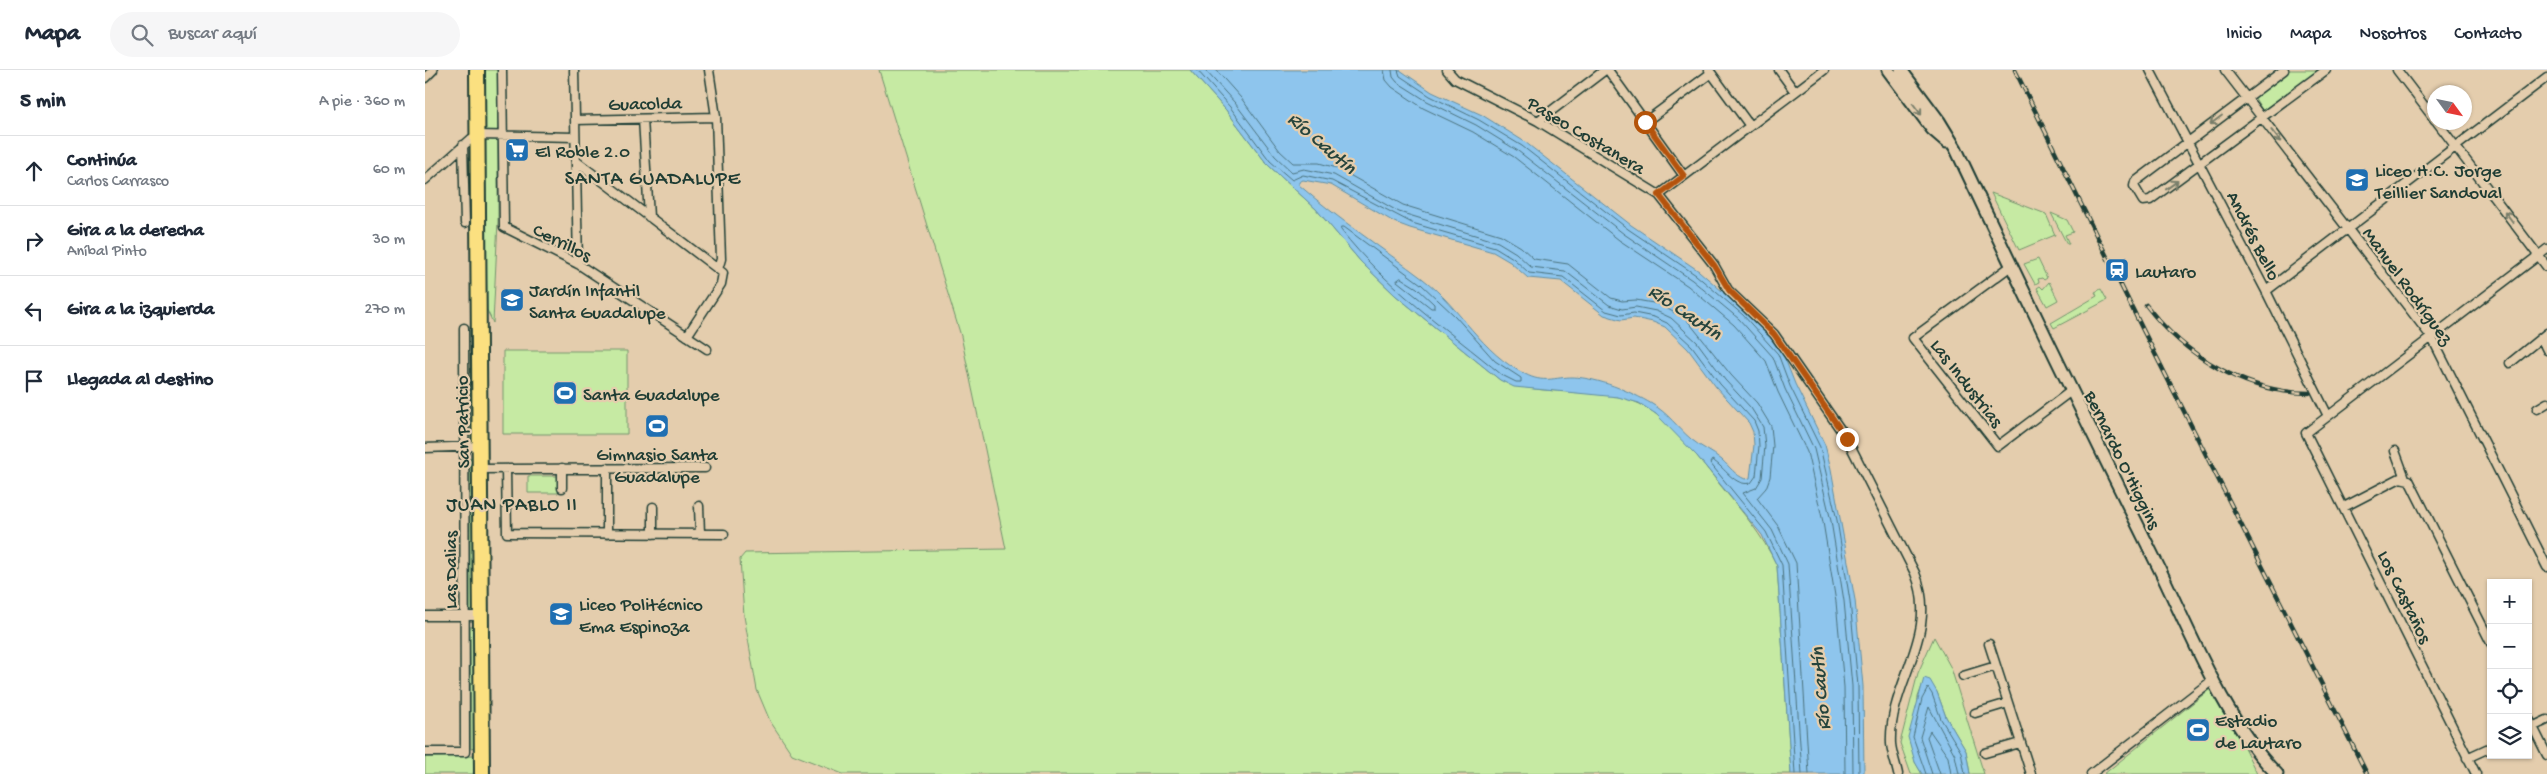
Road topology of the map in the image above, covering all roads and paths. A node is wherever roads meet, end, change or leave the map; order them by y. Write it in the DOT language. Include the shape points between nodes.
graph roads {
  1 [pos="433,70"];
  2 [pos="477,70"];
  3 [pos="501,70"];
  4 [pos="574,70"];
  5 [pos="709,70"];
  6 [pos="1447,70"];
  7 [pos="1606,70"];
  8 [pos="1779,70"];
  9 [pos="1824,70"];
  10 [pos="1888,70"];
  11 [pos="1901,70"];
  12 [pos="2150,70"];
  13 [pos="2225,70"];
  14 [pos="2283,70"];
  15 [pos="2326,70"];
  16 [pos="2397,70"];
  17 [pos="1710,71"];
  18 [pos="2547,76"];
  19 [pos="425,78"];
  20 [pos="1795,92"];
  21 [pos="2246,98"];
  22 [pos="2427,109"];
  23 [pos="716,117"];
  24 [pos="2262,118"];
  25 [pos="643,119"];
  26 [pos="575,120"];
  27 [pos="1538,121"];
  28 [pos="1645,122"];
  29 [pos="1750,126"];
  30 [pos="2443,130"];
  31 [pos="477,135"];
  32 [pos="502,136"];
  33 [pos="575,136"];
  34 [pos="2187,142"];
  35 [pos="463,145"];
  36 [pos="2455,146"];
  37 [pos="1956,149"];
  38 [pos="576,161"];
  39 [pos="2200,164"];
  40 [pos="1684,176"];
  41 [pos="425,180"];
  42 [pos="1659,195"];
  43 [pos="649,217"];
  44 [pos="465,223"];
  45 [pos="2348,229"];
  46 [pos="2547,249"];
  47 [pos="2538,256"];
  48 [pos="578,264"];
  49 [pos="2011,266"];
  50 [pos="2547,267"];
  51 [pos="721,271"];
  52 [pos="2266,291"];
  53 [pos="464,328"];
  54 [pos="2544,335"];
  55 [pos="687,336"];
  56 [pos="2432,338"];
  57 [pos="707,349"];
  58 [pos="2547,350"];
  59 [pos="2510,363"];
  60 [pos="2071,391"];
  61 [pos="2547,404"];
  62 [pos="2537,409"];
  63 [pos="2328,416"];
  64 [pos="464,446"];
  65 [pos="480,446"];
  66 [pos="425,448"];
  67 [pos="2395,451"];
  68 [pos="562,468"];
  69 [pos="607,468"];
  70 [pos="705,468"];
  71 [pos="481,469"];
  72 [pos="506,469"];
  73 [pos="2405,478"];
  74 [pos="562,488"];
  75 [pos="699,506"];
  76 [pos="653,507"];
  77 [pos="2343,507"];
  78 [pos="607,534"];
  79 [pos="653,534"];
  80 [pos="700,534"];
  81 [pos="724,534"];
  82 [pos="2547,568"];
  83 [pos="425,616"];
  84 [pos="465,616"];
  85 [pos="481,616"];
  86 [pos="2487,635"];
  87 [pos="1989,644"];
  88 [pos="1996,666"];
  89 [pos="1963,676"];
  90 [pos="2213,679"];
  91 [pos="2008,703"];
  92 [pos="1975,713"];
  93 [pos="2547,720"];
  94 [pos="2532,728"];
  95 [pos="2532,730"];
  96 [pos="2020,743"];
  97 [pos="2487,748"];
  98 [pos="425,752"];
  99 [pos="482,753"];
  100 [pos="1985,753"];
  101 [pos="2547,755"];
  102 [pos="2467,758"];
  103 [pos="478,774"];
  104 [pos="482,774"];
  105 [pos="1898,774"];
  106 [pos="2031,774"];
  107 [pos="2091,774"];
  108 [pos="2277,774"];
  109 [pos="2476,774"];
  1 -- 19 [label="street"];
  2 -- 31 [label="highway, San Patricio"];
  3 -- 32 [label="street"];
  4 -- 26 [label="street"];
  5 -- 23 [label="street"];
  6 -- 27 [label="street, Paseo Costanera" via="1463,83"];
  7 -- 27 [label="street"];
  7 -- 28 [label="street"];
  8 -- 20 [label="street"];
  9 -- 20 [label="street"];
  10 -- 37 [label="main road, Bernardo O'Higgins, one-way" via="1932,129"];
  11 -- 37 [label="main road, Bernardo O'Higgins"];
  12 -- 34 [label="street, Andrés Bello"];
  13 -- 21 [label="street, Manuel Rodríguez"];
  14 -- 21 [label="street"];
  15 -- 24 [label="street"];
  16 -- 22 [label="street"];
  17 -- 28 [label="street"];
  17 -- 29 [label="street"];
  18 -- 36 [label="street"];
  20 -- 29 [label="street"];
  21 -- 24 [label="street, Manuel Rodríguez"];
  21 -- 34 [label="street, one-way"];
  23 -- 25 [label="street, Guacolda"];
  23 -- 51 [label="street"];
  24 -- 39 [label="street"];
  24 -- 45 [label="street, Manuel Rodríguez, one-way"];
  25 -- 26 [label="street, Guacolda"];
  25 -- 43 [label="street"];
  26 -- 33 [label="street"];
  27 -- 42 [label="street, Paseo Costanera"];
  28 -- 40 [label="street"];
  29 -- 40 [label="street"];
  30 -- 36 [label="street"];
  31 -- 32 [label="street"];
  31 -- 35 [label="street"];
  31 -- 65 [label="highway, San Patricio"];
  32 -- 33 [label="street"];
  32 -- 48 [label="street, Cerrillos" via="505,229"];
  33 -- 38 [label="street"];
  34 -- 39 [label="street, Andrés Bello"];
  34 -- 39 [label="street, one-way" via="2134,186 2143,201 2148,202"];
  35 -- 41 [label="street"];
  35 -- 44 [label="street"];
  36 -- 45 [label="street"];
  47 -- 36 [label="street, one-way"];
  37 -- 49 [label="main road, Bernardo O'Higgins"];
  38 -- 43 [label="street"];
  38 -- 48 [label="street"];
  39 -- 52 [label="street, Andrés Bello"];
  40 -- 42 [label="street"];
  42 -- 105 [label="street" via="1714,265 1729,290 1774,334 1847,439 1918,580 1923,605 1922,624 1899,696 1892,732 1891,745"];
  43 -- 51 [label="street"];
  45 -- 52 [label="street"];
  45 -- 56 [label="street, Manuel Rodríguez"];
  46 -- 47 [label="street"];
  47 -- 50 [label="street"];
  47 -- 56 [label="street"];
  48 -- 55 [label="street, Cerrillos"];
  49 -- 60 [label="main road, Bernardo O'Higgins"];
  49 -- 60 [label="street, Las Industrias" via="1913,338 1998,446"];
  51 -- 55 [label="street" via="721,284"];
  52 -- 63 [label="street, Andrés Bello"];
  53 -- 64 [label="street, Las Dalias"];
  54 -- 58 [label="street"];
  54 -- 59 [label="street"];
  55 -- 57 [label="street, Cerrillos"];
  56 -- 63 [label="street"];
  56 -- 82 [label="street, Manuel Rodríguez"];
  60 -- 90 [label="main road, Bernardo O'Higgins"];
  61 -- 62 [label="street"];
  63 -- 77 [label="street, Los Castaños" via="2306,433"];
  64 -- 65 [label="street"];
  64 -- 66 [label="street"];
  64 -- 84 [label="street, Las Dalias"];
  65 -- 71 [label="highway, San Patricio"];
  67 -- 73 [label="street"];
  68 -- 69 [label="street"];
  68 -- 72 [label="street"];
  68 -- 74 [label="street"];
  69 -- 70 [label="street"];
  69 -- 78 [label="street"];
  71 -- 72 [label="street"];
  71 -- 85 [label="highway, San Patricio"];
  72 -- 78 [label="street" via="507,533"];
  73 -- 77 [label="street" via="2399,478"];
  73 -- 86 [label="street" via="2411,483"];
  75 -- 80 [label="street"];
  76 -- 79 [label="street"];
  77 -- 102 [label="street, Los Castaños"];
  78 -- 79 [label="street"];
  79 -- 80 [label="street"];
  80 -- 81 [label="street"];
  83 -- 84 [label="street"];
  84 -- 85 [label="street"];
  84 -- 98 [label="street, Las Dalias" via="465,752"];
  85 -- 99 [label="highway, San Patricio"];
  87 -- 88 [label="street"];
  88 -- 89 [label="street"];
  88 -- 91 [label="street"];
  90 -- 107 [label="street"];
  90 -- 108 [label="main road, Bernardo O'Higgins" via="2257,754"];
  91 -- 92 [label="street"];
  91 -- 96 [label="street"];
  93 -- 94 [label="street"];
  95 -- 101 [label="street"];
  96 -- 100 [label="street"];
  96 -- 106 [label="street"];
  97 -- 102 [label="street"];
  99 -- 103 [label="highway"];
  99 -- 104 [label="highway, San Patricio"];
  102 -- 109 [label="street, Los Castaños"];
}
